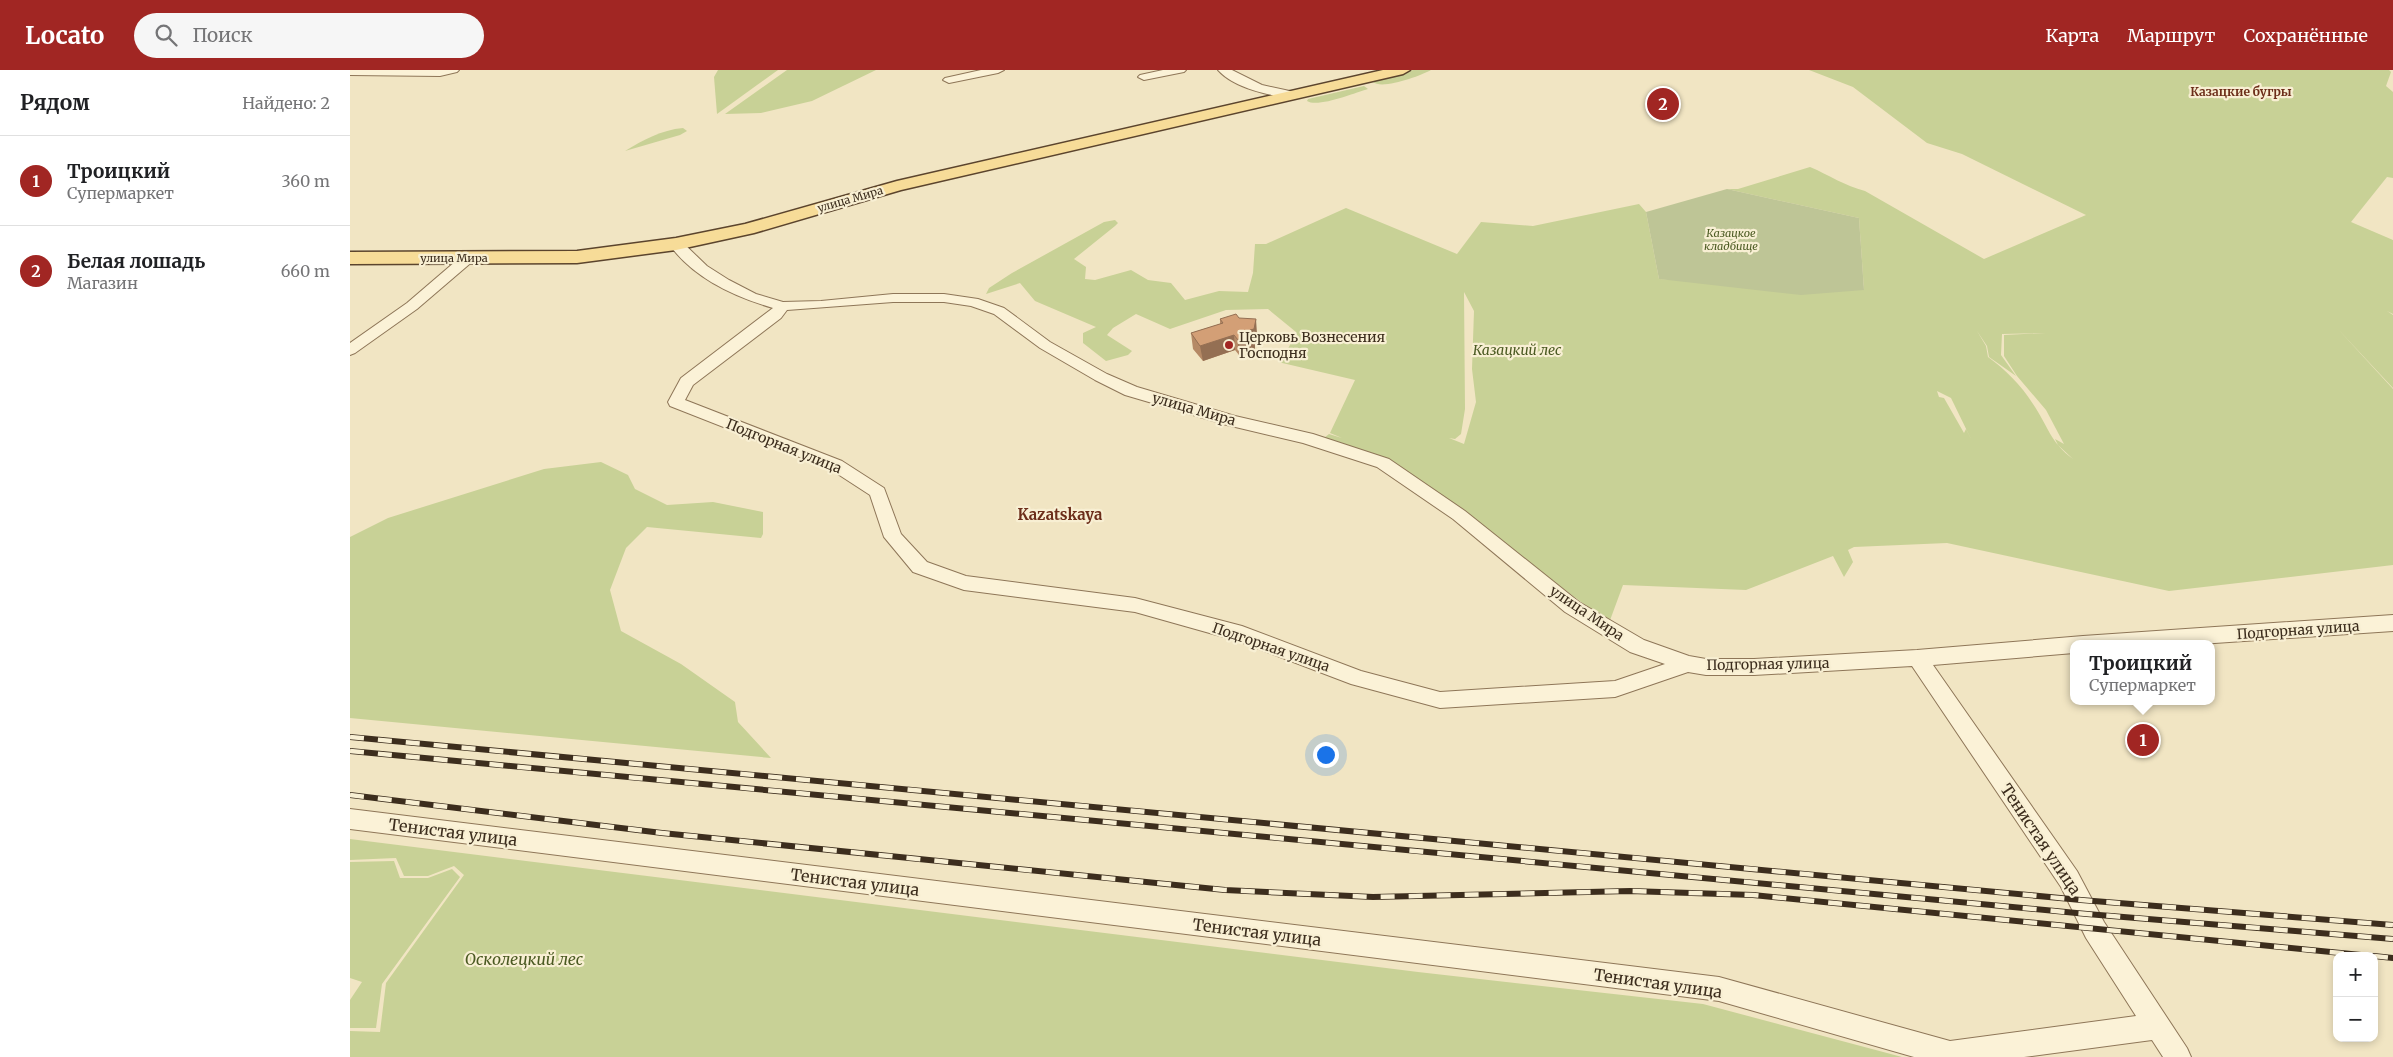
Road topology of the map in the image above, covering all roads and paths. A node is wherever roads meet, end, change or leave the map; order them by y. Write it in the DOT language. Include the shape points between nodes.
graph roads {
  1 [pos="453,70"];
  2 [pos="998,70"];
  3 [pos="1180,70"];
  4 [pos="1224,70"];
  5 [pos="1404,70"];
  6 [pos="354,71"];
  7 [pos="1144,77"];
  8 [pos="949,80"];
  9 [pos="1295,95"];
  10 [pos="676,244"];
  11 [pos="350,258"];
  12 [pos="468,258"];
  13 [pos="782,306"];
  14 [pos="350,350"];
  15 [pos="2393,623"];
  16 [pos="2142,640"];
  17 [pos="2070,644"];
  18 [pos="1917,658"];
  19 [pos="1688,664"];
  20 [pos="350,819"];
  21 [pos="2156,1026"];
  22 [pos="2178,1057"];
  1 -- 6 [label="street" via="440,73"];
  2 -- 8 [label="street"];
  3 -- 7 [label="street"];
  4 -- 9 [label="street" via="1273,94"];
  5 -- 9 [label="main road, улица Мира"];
  9 -- 10 [label="main road, улица Мира" via="897,186 748,229"];
  10 -- 12 [label="main road, улица Мира" via="577,256"];
  10 -- 13 [label="street, улица Мира" via="702,269 724,283 750,297"];
  11 -- 12 [label="main road, улица Мира"];
  12 -- 14 [label="street" via="412,306"];
  13 -- 19 [label="street, улица Мира" via="893,298 944,298 972,302 999,311 1045,345 1131,391 1307,438 1383,463 1459,515 1572,607 1637,646"];
  13 -- 19 [label="street, Подгорная улица" via="776,315 687,382 676,402 836,465 878,492 893,537 920,567 964,583 1135,605 1242,634 1358,678 1440,700 1616,689"];
  15 -- 16 [label="street, Подгорная улица"];
  17 -- 18 [label="street, Подгорная улица"];
  18 -- 19 [label="street, Подгорная улица" via="1754,667"];
  18 -- 21 [label="street, Тенистая улица" via="2077,876 2081,900 2095,930"];
  20 -- 21 [label="street, Тенистая улица" via="1719,989 1950,1054"];
  21 -- 22 [label="street, Тенистая улица"];
}
